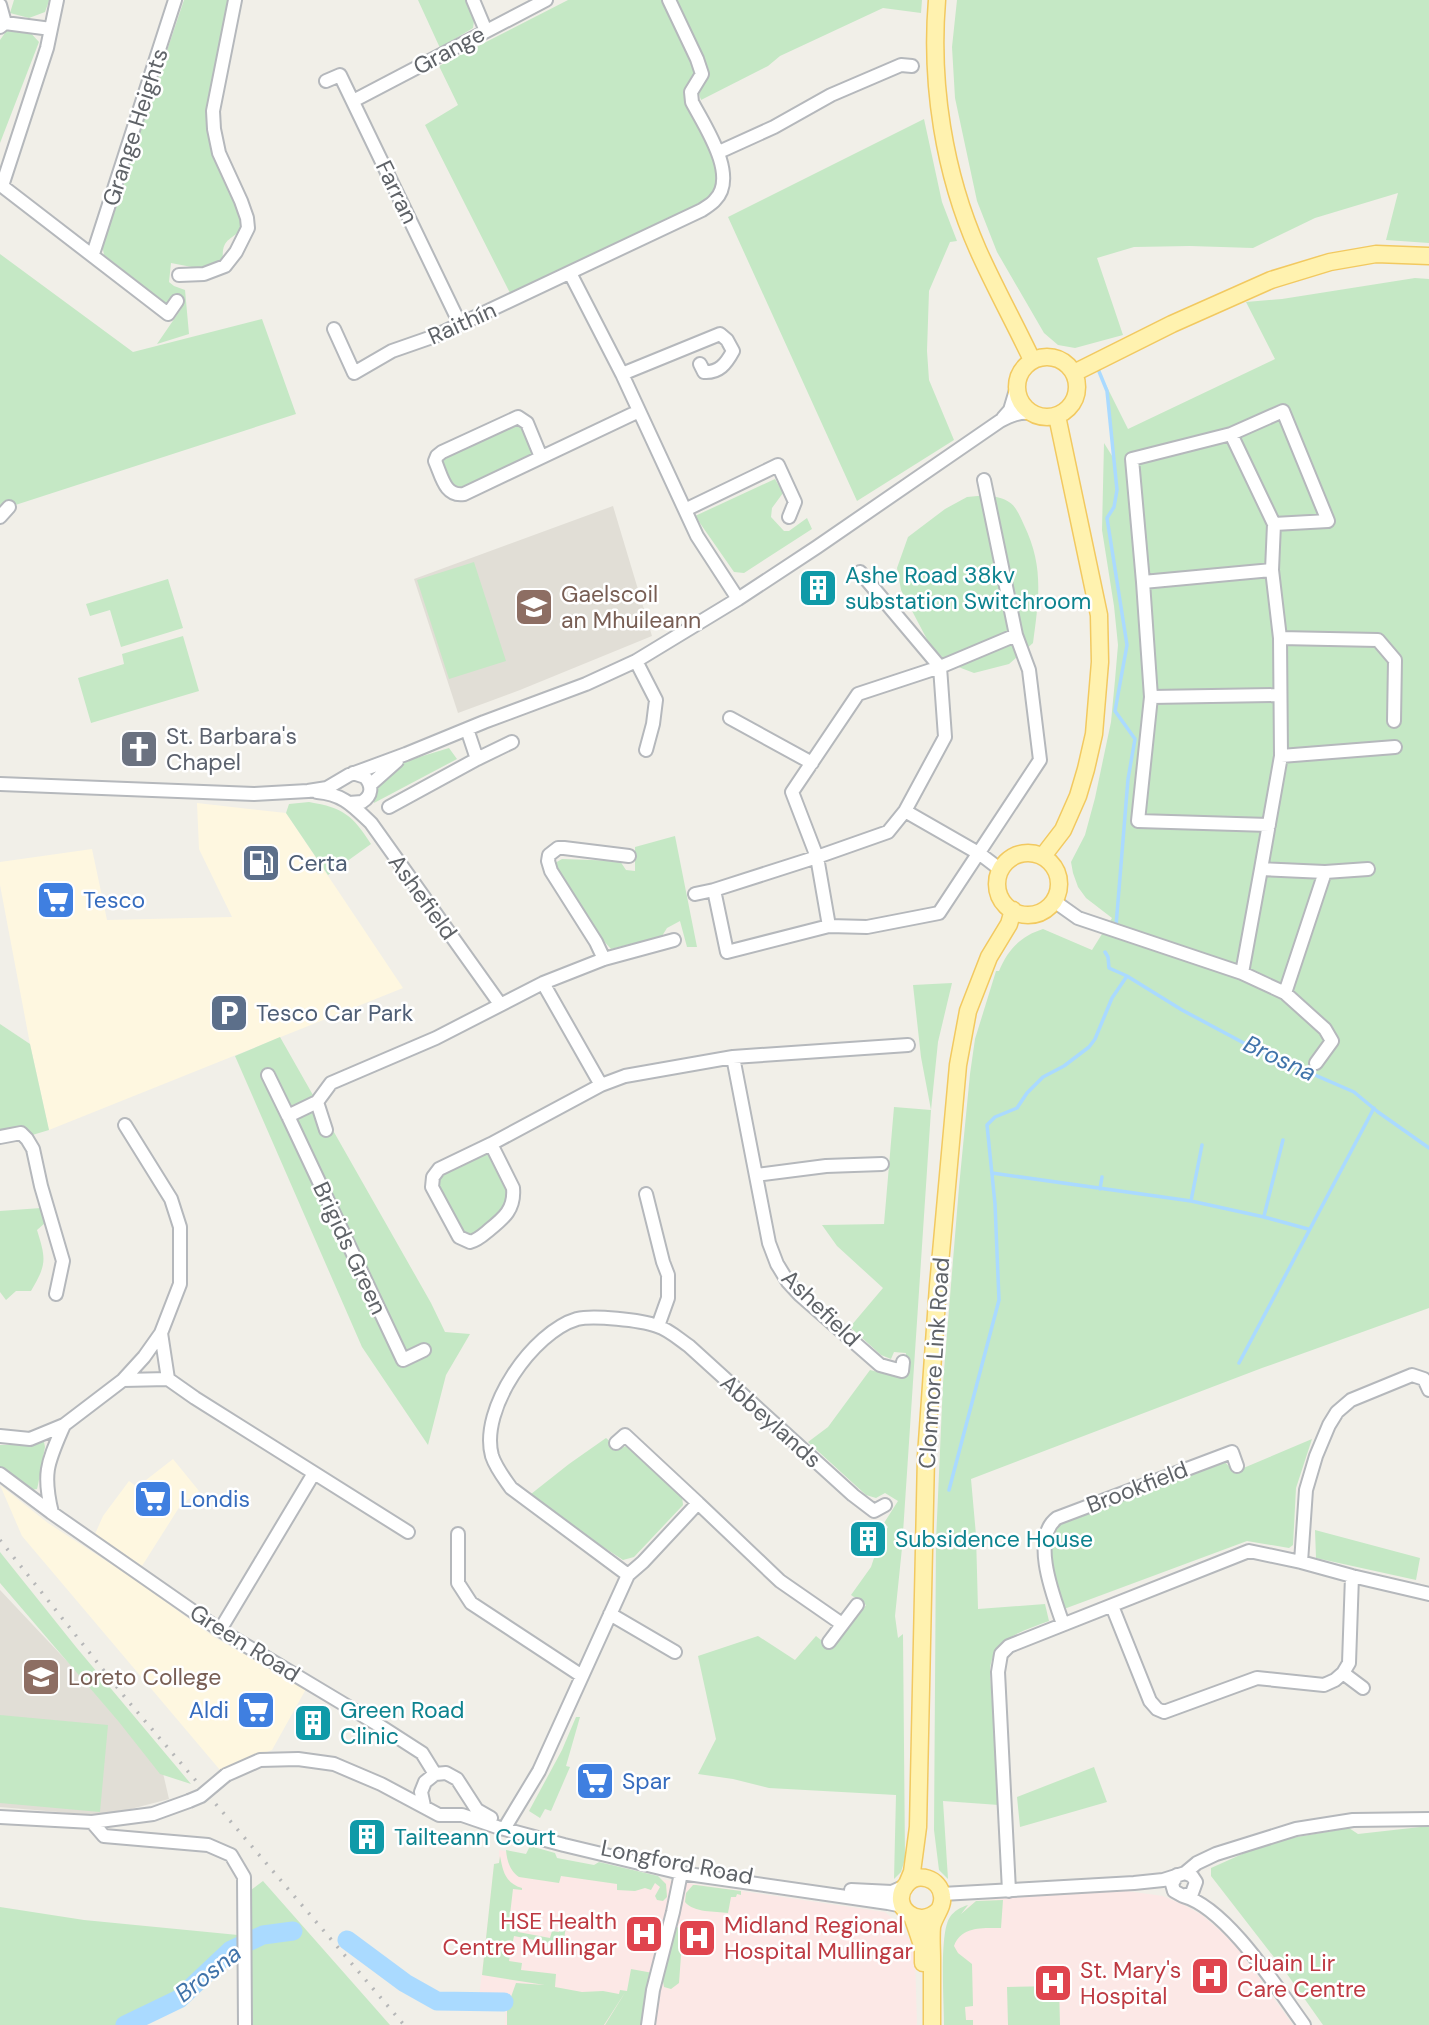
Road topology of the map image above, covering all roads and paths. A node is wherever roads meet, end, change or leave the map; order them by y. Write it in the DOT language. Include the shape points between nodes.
graph roads {
  1 [pos="57,0"];
  2 [pos="176,0"];
  3 [pos="235,0"];
  4 [pos="473,0"];
  5 [pos="546,0"];
  6 [pos="669,0"];
  7 [pos="937,0"];
  8 [pos="0,5"];
  9 [pos="3,25"];
  10 [pos="51,29"];
  11 [pos="486,31"];
  12 [pos="912,66"];
  13 [pos="326,81"];
  14 [pos="353,101"];
  15 [pos="719,152"];
  16 [pos="93,254"];
  17 [pos="1429,256"];
  18 [pos="570,273"];
  19 [pos="179,275"];
  20 [pos="177,300"];
  21 [pos="460,324"];
  22 [pos="334,329"];
  23 [pos="1032,360"];
  24 [pos="699,364"];
  25 [pos="1074,373"];
  26 [pos="622,374"];
  27 [pos="1016,390"];
  28 [pos="639,411"];
  29 [pos="1031,413"];
  30 [pos="1057,416"];
  31 [pos="1000,421"];
  32 [pos="1231,433"];
  33 [pos="541,457"];
  34 [pos="984,480"];
  35 [pos="685,510"];
  36 [pos="789,517"];
  37 [pos="1274,524"];
  38 [pos="1272,570"];
  39 [pos="860,572"];
  40 [pos="1143,582"];
  41 [pos="738,599"];
  42 [pos="1016,635"];
  43 [pos="1280,638"];
  44 [pos="636,661"];
  45 [pos="940,667"];
  46 [pos="1280,695"];
  47 [pos="1151,697"];
  48 [pos="730,718"];
  49 [pos="1394,721"];
  50 [pos="467,729"];
  51 [pos="512,742"];
  52 [pos="1395,747"];
  53 [pos="646,750"];
  54 [pos="406,754"];
  55 [pos="1281,756"];
  56 [pos="477,759"];
  57 [pos="812,763"];
  58 [pos="349,775"];
  59 [pos="0,784"];
  60 [pos="370,790"];
  61 [pos="308,791"];
  62 [pos="347,801"];
  63 [pos="389,807"];
  64 [pos="905,811"];
  65 [pos="371,824"];
  66 [pos="1269,825"];
  67 [pos="979,854"];
  68 [pos="629,856"];
  69 [pos="1044,856"];
  70 [pos="817,857"];
  71 [pos="996,866"];
  72 [pos="1261,869"];
  73 [pos="1368,869"];
  74 [pos="1325,872"];
  75 [pos="714,890"];
  76 [pos="695,894"];
  77 [pos="1054,901"];
  78 [pos="1013,910"];
  79 [pos="829,926"];
  80 [pos="674,940"];
  81 [pos="604,959"];
  82 [pos="1242,973"];
  83 [pos="543,983"];
  84 [pos="1285,993"];
  85 [pos="500,1004"];
  86 [pos="908,1045"];
  87 [pos="733,1057"];
  88 [pos="1316,1063"];
  89 [pos="268,1075"];
  90 [pos="601,1085"];
  91 [pos="317,1102"];
  92 [pos="288,1116"];
  93 [pos="125,1125"];
  94 [pos="326,1130"];
  95 [pos="0,1137"];
  96 [pos="491,1144"];
  97 [pos="882,1164"];
  98 [pos="755,1175"];
  99 [pos="646,1194"];
  100 [pos="56,1294"];
  101 [pos="658,1326"];
  102 [pos="161,1333"];
  103 [pos="424,1350"];
  104 [pos="903,1362"];
  105 [pos="169,1378"];
  106 [pos="123,1380"];
  107 [pos="1429,1390"];
  108 [pos="64,1425"];
  109 [pos="0,1436"];
  110 [pos="616,1443"];
  111 [pos="1237,1466"];
  112 [pos="314,1473"];
  113 [pos="0,1474"];
  114 [pos="698,1503"];
  115 [pos="885,1505"];
  116 [pos="52,1513"];
  117 [pos="408,1532"];
  118 [pos="458,1534"];
  119 [pos="1301,1562"];
  120 [pos="628,1575"];
  121 [pos="1352,1576"];
  122 [pos="1429,1594"];
  123 [pos="857,1605"];
  124 [pos="1112,1606"];
  125 [pos="610,1614"];
  126 [pos="842,1624"];
  127 [pos="1063,1624"];
  128 [pos="220,1630"];
  129 [pos="829,1642"];
  130 [pos="676,1652"];
  131 [pos="1343,1674"];
  132 [pos="582,1676"];
  133 [pos="1363,1688"];
  134 [pos="435,1774"];
  135 [pos="381,1784"];
  136 [pos="463,1789"];
  137 [pos="421,1792"];
  138 [pos="424,1806"];
  139 [pos="444,1815"];
  140 [pos="0,1817"];
  141 [pos="1429,1819"];
  142 [pos="92,1822"];
  143 [pos="507,1824"];
  144 [pos="918,1828"];
  145 [pos="553,1836"];
  146 [pos="1233,1848"];
  147 [pos="584,1850"];
  148 [pos="646,1857"];
  149 [pos="682,1873"];
  150 [pos="1181,1874"];
  151 [pos="930,1879"];
  152 [pos="1134,1883"];
  153 [pos="1196,1884"];
  154 [pos="906,1885"];
  155 [pos="1009,1891"];
  156 [pos="1179,1894"];
  157 [pos="940,1902"];
  158 [pos="909,1914"];
  159 [pos="1221,1920"];
  160 [pos="245,2025"];
  161 [pos="648,2025"];
  162 [pos="924,2025"];
  163 [pos="932,2025"];
  164 [pos="1304,2025"];
  1 -- 10 [label="street"];
  2 -- 16 [label="street, Grange Heights"];
  3 -- 19 [label="street" via="213,110 214,130 248,228 226,266 204,274"];
  4 -- 11 [label="street"];
  5 -- 11 [label="street, Grange"];
  6 -- 15 [label="street, Raithín" via="702,74 691,92 692,102"];
  7 -- 23 [label="main road" via="936,76 942,132 958,194 978,249"];
  8 -- 9 [label="street"];
  9 -- 10 [label="street"];
  10 -- 16 [label="street" via="2,186"];
  11 -- 14 [label="street, Grange"];
  12 -- 15 [label="street" via="901,65 831,95"];
  13 -- 14 [label="street, Farran" via="340,75"];
  14 -- 21 [label="street, Farran"];
  15 -- 18 [label="street, Raithín" via="724,178 718,199"];
  16 -- 20 [label="street" via="168,314"];
  17 -- 25 [label="main road" via="1376,254 1271,280"];
  18 -- 21 [label="street, Raithín"];
  18 -- 26 [label="street"];
  21 -- 22 [label="street, Raithín" via="392,351 354,373"];
  23 -- 25 [label="main road" via="1051,357"];
  23 -- 27 [label="main road" via="1020,373"];
  24 -- 26 [label="street" via="713,373 724,366 733,352 727,340 720,334"];
  25 -- 30 [label="main road" via="1075,398"];
  26 -- 28 [label="street"];
  27 -- 29 [label="main road"];
  27 -- 31 [label="street" via="1010,410"];
  28 -- 33 [label="street"];
  28 -- 35 [label="street"];
  29 -- 30 [label="main road"];
  29 -- 31 [label="street"];
  30 -- 69 [label="main road" via="1099,615 1100,662 1096,724 1086,769 1063,830"];
  31 -- 41 [label="street"];
  32 -- 37 [label="street"];
  32 -- 37 [label="street" via="1283,411 1328,521"];
  32 -- 40 [label="street" via="1132,459"];
  33 -- 33 [label="street" via="455,496 435,461 442,452 518,417 527,423"];
  34 -- 42 [label="street"];
  35 -- 36 [label="street" via="778,465 795,502"];
  35 -- 41 [label="street"];
  37 -- 38 [label="street"];
  38 -- 40 [label="street"];
  38 -- 43 [label="street"];
  39 -- 45 [label="street"];
  40 -- 47 [label="street"];
  41 -- 44 [label="street"];
  42 -- 45 [label="street"];
  42 -- 67 [label="street" via="1029,670 1040,760"];
  43 -- 46 [label="street"];
  43 -- 49 [label="street" via="1378,640 1395,660"];
  44 -- 50 [label="street"];
  44 -- 53 [label="street" via="656,700"];
  45 -- 57 [label="street" via="858,694"];
  45 -- 64 [label="street" via="945,737"];
  46 -- 47 [label="street"];
  46 -- 55 [label="street"];
  47 -- 66 [label="street" via="1138,821"];
  48 -- 57 [label="street"];
  50 -- 54 [label="street"];
  50 -- 56 [label="street"];
  51 -- 56 [label="street"];
  52 -- 55 [label="street"];
  54 -- 58 [label="street"];
  54 -- 60 [label="street"];
  55 -- 66 [label="street"];
  56 -- 63 [label="street"];
  57 -- 70 [label="street" via="792,792"];
  58 -- 60 [label="street" via="365,777"];
  58 -- 61 [label="street" via="327,788"];
  58 -- 62 [label="street" via="340,788"];
  59 -- 61 [label="street" via="254,794"];
  60 -- 62 [label="street" via="358,804"];
  60 -- 65 [label="street"];
  61 -- 62 [label="street"];
  62 -- 65 [label="street, Ashefield"];
  64 -- 67 [label="street"];
  64 -- 70 [label="street" via="888,832"];
  65 -- 85 [label="street, Ashefield"];
  66 -- 72 [label="street"];
  67 -- 71 [label="street"];
  67 -- 79 [label="street" via="939,913 867,927"];
  68 -- 81 [label="street" via="564,848 549,855 551,871"];
  69 -- 71 [label="main road" via="1024,853"];
  69 -- 77 [label="main road" via="1057,871"];
  70 -- 75 [label="street"];
  70 -- 79 [label="street"];
  71 -- 78 [label="main road" via="998,888"];
  72 -- 74 [label="street"];
  72 -- 82 [label="street"];
  73 -- 74 [label="street"];
  74 -- 84 [label="street"];
  75 -- 76 [label="street"];
  75 -- 79 [label="street" via="727,952"];
  77 -- 78 [label="main road" via="1040,912"];
  77 -- 82 [label="street" via="1077,918"];
  78 -- 144 [label="main road, Clonmore Link Road" via="968,1011 958,1065 926,1455"];
  80 -- 81 [label="street"];
  81 -- 83 [label="street"];
  82 -- 84 [label="street"];
  83 -- 85 [label="street"];
  83 -- 90 [label="street"];
  84 -- 88 [label="street" via="1332,1041"];
  85 -- 91 [label="street" via="436,1038 331,1083"];
  86 -- 87 [label="street"];
  87 -- 90 [label="street" via="625,1076"];
  87 -- 98 [label="street, Ashefield"];
  89 -- 92 [label="street"];
  90 -- 96 [label="street"];
  91 -- 92 [label="street"];
  91 -- 94 [label="street"];
  92 -- 103 [label="street, Brigids Green" via="403,1360"];
  93 -- 102 [label="street" via="171,1199 180,1227 180,1284"];
  95 -- 100 [label="street" via="21,1133 33,1149 63,1261"];
  96 -- 96 [label="street" via="514,1196 506,1216 470,1242 460,1237 432,1187 433,1177 439,1169"];
  97 -- 98 [label="street"];
  98 -- 104 [label="street, Ashefield" via="769,1243 788,1282 880,1365 902,1371"];
  99 -- 101 [label="street" via="668,1275 668,1298"];
  101 -- 115 [label="street, Abbeylands" via="688,1346 853,1495 874,1511"];
  101 -- 120 [label="street, Abbeylands" via="580,1318 557,1328 519,1367 493,1420 492,1455 511,1488"];
  102 -- 105 [label="street"];
  102 -- 106 [label="street"];
  105 -- 106 [label="street"];
  105 -- 112 [label="street"];
  106 -- 108 [label="street"];
  107 -- 119 [label="street" via="1424,1379 1412,1376 1351,1400 1337,1412 1306,1490"];
  108 -- 109 [label="street" via="30,1439"];
  108 -- 116 [label="street" via="48,1463"];
  110 -- 114 [label="street" via="625,1435"];
  111 -- 127 [label="street, Brookfield" via="1231,1452 1051,1522 1045,1560"];
  112 -- 117 [label="street"];
  112 -- 128 [label="street"];
  113 -- 116 [label="street, Green Road"];
  114 -- 120 [label="street"];
  114 -- 126 [label="street" via="780,1581"];
  116 -- 128 [label="street, Green Road"];
  118 -- 132 [label="street" via="458,1583 471,1603"];
  119 -- 121 [label="street"];
  119 -- 124 [label="street" via="1250,1551"];
  120 -- 125 [label="street"];
  121 -- 122 [label="street"];
  121 -- 131 [label="street" via="1349,1664"];
  123 -- 126 [label="street"];
  124 -- 127 [label="street"];
  124 -- 131 [label="street" via="1150,1701 1164,1712 1257,1678 1324,1685"];
  125 -- 130 [label="street"];
  125 -- 132 [label="street"];
  126 -- 129 [label="street"];
  127 -- 155 [label="street" via="1009,1646 999,1660"];
  128 -- 134 [label="street, Green Road" via="422,1753"];
  131 -- 133 [label="street"];
  132 -- 143 [label="street" via="539,1771"];
  134 -- 136 [label="street" via="452,1776"];
  134 -- 137 [label="street"];
  135 -- 137 [label="street"];
  135 -- 138 [label="street"];
  135 -- 142 [label="street, bridge" via="334,1764 260,1760 226,1775 201,1796 153,1814"];
  136 -- 139 [label="street" via="459,1806"];
  136 -- 143 [label="street, Longford Road" via="477,1810"];
  137 -- 138 [label="street"];
  138 -- 139 [label="street"];
  139 -- 147 [label="street" via="462,1815"];
  140 -- 142 [label="street"];
  141 -- 146 [label="street" via="1353,1820 1296,1829"];
  142 -- 160 [label="street" via="104,1836 208,1845 231,1855 244,1877"];
  143 -- 145 [label="street, Longford Road"];
  144 -- 151 [label="main road, Clonmore Link Road"];
  144 -- 154 [label="main road, Clonmore Link Road"];
  145 -- 147 [label="street"];
  145 -- 148 [label="street, Longford Road"];
  146 -- 150 [label="street"];
  146 -- 153 [label="street" via="1205,1866"];
  147 -- 149 [label="street"];
  148 -- 149 [label="street" via="677,1866"];
  148 -- 154 [label="street, Longford Road" via="745,1877 833,1888 892,1892"];
  149 -- 158 [label="street" via="888,1903"];
  149 -- 161 [label="street"];
  150 -- 152 [label="street"];
  150 -- 153 [label="street" via="1192,1876"];
  150 -- 156 [label="street" via="1172,1884"];
  151 -- 154 [label="main road" via="918,1878"];
  151 -- 157 [label="main road" via="936,1883"];
  152 -- 155 [label="street"];
  152 -- 156 [label="street"];
  153 -- 156 [label="street" via="1192,1893"];
  153 -- 159 [label="street"];
  154 -- 158 [label="main road" via="902,1900"];
  155 -- 157 [label="street"];
  156 -- 159 [label="street" via="1201,1903"];
  157 -- 158 [label="main road" via="926,1918"];
  157 -- 163 [label="main road" via="932,1925"];
  158 -- 162 [label="main road" via="923,1948"];
  159 -- 164 [label="street"];
}
